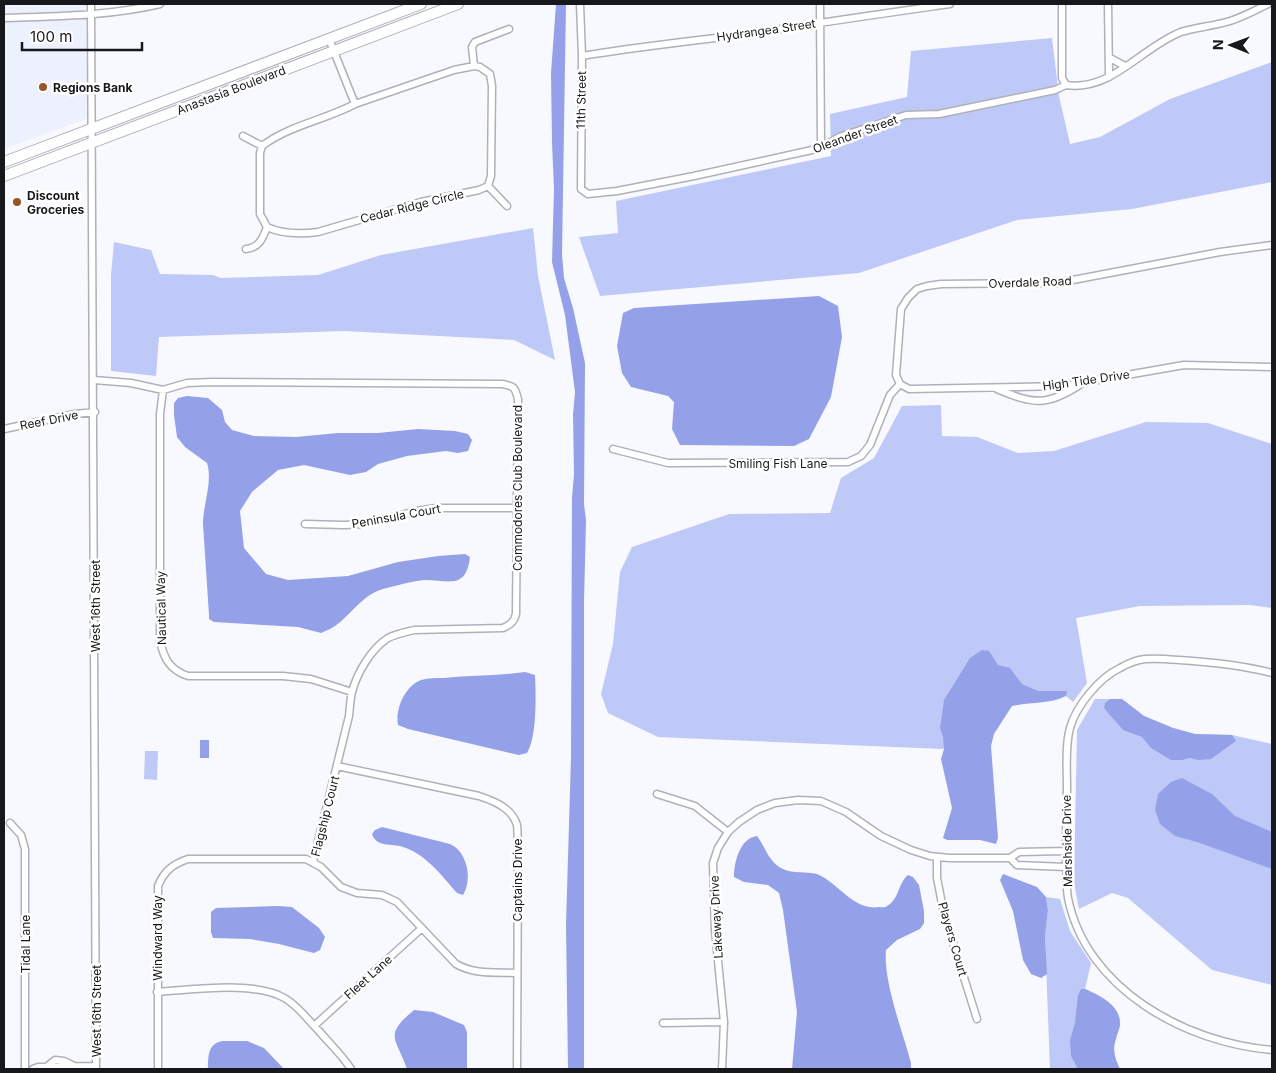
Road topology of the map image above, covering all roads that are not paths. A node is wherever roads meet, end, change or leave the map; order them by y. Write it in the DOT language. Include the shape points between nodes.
graph roads {
  1 [pos="91,4"];
  2 [pos="160,4"];
  3 [pos="421,4"];
  4 [pos="458,4"];
  5 [pos="580,4"];
  6 [pos="820,4"];
  7 [pos="950,4"];
  8 [pos="1062,4"];
  9 [pos="1108,4"];
  10 [pos="1268,4"];
  11 [pos="91,14"];
  12 [pos="4,18"];
  13 [pos="820,22"];
  14 [pos="509,29"];
  15 [pos="329,39"];
  16 [pos="334,51"];
  17 [pos="582,56"];
  18 [pos="1110,58"];
  19 [pos="474,66"];
  20 [pos="1126,66"];
  21 [pos="1109,77"];
  22 [pos="1066,85"];
  23 [pos="355,104"];
  24 [pos="93,128"];
  25 [pos="243,136"];
  26 [pos="93,143"];
  27 [pos="262,146"];
  28 [pos="821,148"];
  29 [pos="4,162"];
  30 [pos="4,176"];
  31 [pos="488,186"];
  32 [pos="586,193"];
  33 [pos="507,206"];
  34 [pos="267,227"];
  35 [pos="1272,245"];
  36 [pos="246,249"];
  37 [pos="1272,367"];
  38 [pos="94,380"];
  39 [pos="1085,382"];
  40 [pos="900,384"];
  41 [pos="993,388"];
  42 [pos="163,390"];
  43 [pos="94,412"];
  44 [pos="6,429"];
  45 [pos="4,436"];
  46 [pos="613,449"];
  47 [pos="517,508"];
  48 [pos="305,524"];
  49 [pos="1272,673"];
  50 [pos="352,692"];
  51 [pos="337,766"];
  52 [pos="657,794"];
  53 [pos="10,823"];
  54 [pos="728,832"];
  55 [pos="1066,851"];
  56 [pos="937,856"];
  57 [pos="1010,858"];
  58 [pos="314,862"];
  59 [pos="1066,867"];
  60 [pos="422,928"];
  61 [pos="516,972"];
  62 [pos="157,992"];
  63 [pos="977,1019"];
  64 [pos="724,1022"];
  65 [pos="663,1023"];
  66 [pos="314,1026"];
  67 [pos="1272,1050"];
  68 [pos="45,1068"];
  69 [pos="96,1068"];
  70 [pos="25,1069"];
  71 [pos="33,1069"];
  72 [pos="158,1069"];
  73 [pos="351,1069"];
  74 [pos="517,1069"];
  75 [pos="722,1069"];
  1 -- 11 [label="street, West 16th Street"];
  2 -- 11 [label="street"];
  3 -- 15 [label="main road, Anastasia Boulevard"];
  4 -- 16 [label="main road, Anastasia Boulevard"];
  5 -- 17 [label="street, 11th Street"];
  6 -- 13 [label="street"];
  7 -- 13 [label="street, Hydrangea Street"];
  8 -- 22 [label="street" via="1062,78"];
  9 -- 18 [label="street"];
  10 -- 20 [label="street, Oleander Street" via="1230,21 1181,33"];
  11 -- 12 [label="street"];
  11 -- 24 [label="street, West 16th Street"];
  13 -- 17 [label="street, Hydrangea Street"];
  13 -- 28 [label="street"];
  14 -- 19 [label="street" via="474,42"];
  15 -- 16 [label="street"];
  15 -- 24 [label="main road, Anastasia Boulevard"];
  16 -- 23 [label="street"];
  16 -- 26 [label="main road, Anastasia Boulevard"];
  17 -- 32 [label="street, 11th Street" via="580,189"];
  18 -- 20 [label="street"];
  18 -- 21 [label="street"];
  19 -- 23 [label="street"];
  19 -- 31 [label="street" via="490,74 492,86 491,176"];
  20 -- 21 [label="street, Oleander Street"];
  21 -- 22 [label="street, Oleander Street" via="1077,87"];
  22 -- 28 [label="street, Oleander Street" via="938,114 906,115 839,137"];
  23 -- 27 [label="street" via="296,126"];
  24 -- 26 [label="street, West 16th Street"];
  24 -- 29 [label="main road, Anastasia Boulevard"];
  25 -- 27 [label="street"];
  26 -- 30 [label="main road, Anastasia Boulevard"];
  26 -- 38 [label="street, West 16th Street"];
  27 -- 34 [label="street" via="260,214"];
  28 -- 32 [label="street, Oleander Street" via="617,191"];
  31 -- 33 [label="street"];
  31 -- 34 [label="street, Cedar Ridge Circle" via="318,232"];
  34 -- 36 [label="street" via="258,245"];
  35 -- 40 [label="street, Overdale Road" via="1057,283 927,286 917,290 901,309 896,375"];
  37 -- 39 [label="street, High Tide Drive" via="1184,365"];
  38 -- 42 [label="street, Commodores Club Boulevard"];
  38 -- 43 [label="street, West 16th Street"];
  39 -- 41 [label="street, High Tide Drive" via="1064,386"];
  39 -- 41 [label="street" via="1062,395 1042,401 1022,399"];
  40 -- 41 [label="street, High Tide Drive" via="909,389"];
  40 -- 46 [label="street, Smiling Fish Lane" via="890,395 870,445 861,456 848,462 668,463"];
  42 -- 47 [label="street, Commodores Club Boulevard" via="187,383 212,382 513,386 518,399"];
  42 -- 50 [label="street, Nautical Way" via="160,641 163,656 178,673 188,676 283,676 310,679"];
  43 -- 44 [label="street, Reef Drive"];
  43 -- 69 [label="street, West 16th Street"];
  44 -- 45 [label="street"];
  47 -- 48 [label="street, Peninsula Court" via="436,508 364,524"];
  47 -- 50 [label="street, Commodores Club Boulevard" via="516,614 509,626 414,630 389,638 370,656"];
  49 -- 55 [label="street, Marshside Drive" via="1248,667 1144,659 1112,671 1087,697 1070,728"];
  50 -- 51 [label="street, Commodores Club Boulevard"];
  51 -- 58 [label="street, Flagship Court"];
  51 -- 61 [label="street, Captains Drive" via="479,796 502,806 513,818 518,841"];
  52 -- 54 [label="street" via="695,806"];
  53 -- 70 [label="street, Tidal Lane" via="21,835 25,849"];
  54 -- 56 [label="street, Lakeway Drive" via="757,810 775,802 821,802 846,812 881,836 911,850"];
  54 -- 64 [label="street, Lakeway Drive" via="713,863 716,949"];
  55 -- 57 [label="street, Lakeway Drive" via="1019,852"];
  55 -- 59 [label="street, Marshside Drive"];
  56 -- 57 [label="street, Lakeway Drive"];
  56 -- 63 [label="street, Players Court" via="937,878 944,914"];
  57 -- 59 [label="street, Lakeway Drive" via="1017,865"];
  58 -- 60 [label="street, Flagship Court" via="341,888 382,895 397,902"];
  58 -- 62 [label="street, Windward Way" via="298,858 188,859 172,866 161,878 157,894"];
  59 -- 67 [label="street, Marshside Drive" via="1068,896 1081,935 1098,962 1122,989 1159,1014 1207,1037"];
  60 -- 61 [label="street, Flagship Court" via="464,969"];
  60 -- 66 [label="street, Fleet Lane"];
  61 -- 74 [label="street, Captains Drive"];
  62 -- 66 [label="street" via="265,990 288,1000"];
  62 -- 72 [label="street, Windward Way"];
  64 -- 65 [label="street"];
  64 -- 75 [label="street, Lakeway Drive"];
  66 -- 73 [label="street"];
  68 -- 69 [label="street"];
  68 -- 71 [label="street"];
}
